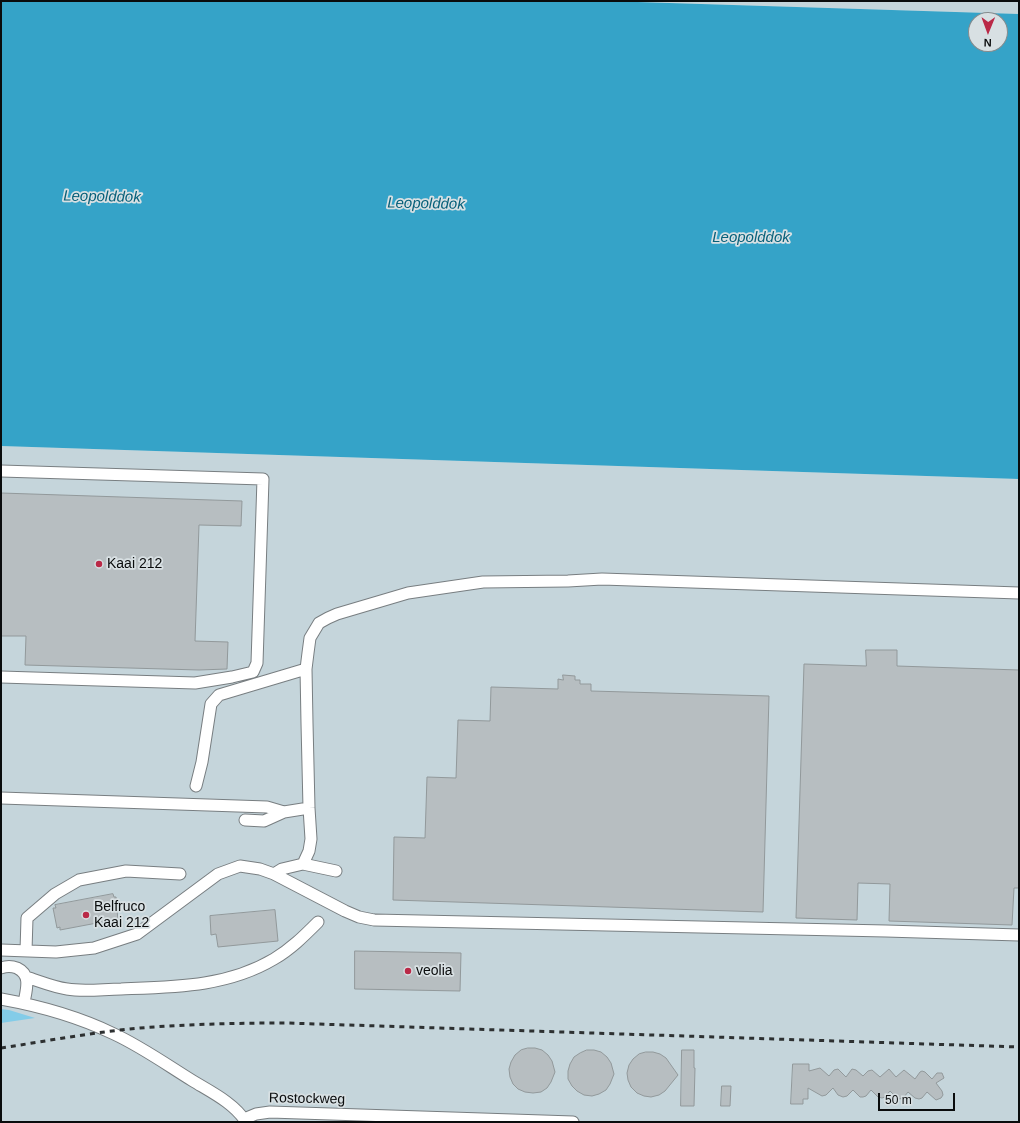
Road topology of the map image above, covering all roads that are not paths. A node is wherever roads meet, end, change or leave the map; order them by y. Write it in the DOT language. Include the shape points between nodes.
graph roads {
  1 [pos="1,471"];
  2 [pos="1019,593"];
  3 [pos="306,669"];
  4 [pos="1,677"];
  5 [pos="196,786"];
  6 [pos="1,798"];
  7 [pos="309,808"];
  8 [pos="284,812"];
  9 [pos="245,820"];
  10 [pos="303,864"];
  11 [pos="336,871"];
  12 [pos="180,874"];
  13 [pos="274,874"];
  14 [pos="318,922"];
  15 [pos="1019,935"];
  16 [pos="1,950"];
  17 [pos="13,950"];
  18 [pos="26,951"];
  19 [pos="13,966"];
  20 [pos="1,968"];
  21 [pos="26,977"];
  22 [pos="1,999"];
  23 [pos="24,1003"];
  24 [pos="245,1121"];
  25 [pos="573,1122"];
  1 -- 4 [label="street" via="263,480 257,663 253,672 195,683"];
  2 -- 3 [label="street" via="602,579 484,582 408,593 328,618 320,623 310,638"];
  3 -- 5 [label="street" via="219,695 211,704"];
  3 -- 7 [label="street"];
  6 -- 8 [label="street" via="267,807"];
  7 -- 8 [label="street"];
  7 -- 10 [label="street" via="312,839"];
  8 -- 9 [label="street" via="264,821"];
  10 -- 11 [label="street"];
  10 -- 13 [label="street" via="282,869"];
  12 -- 18 [label="street" via="126,871 79,880 55,894 27,918"];
  13 -- 15 [label="street" via="345,911 374,920"];
  13 -- 18 [label="street" via="240,866 218,874 137,934 94,948 56,952"];
  14 -- 21 [label="street" via="298,942 274,959 244,973 215,982 173,987 67,990"];
  16 -- 17 [label="street"];
  17 -- 18 [label="street"];
  17 -- 19 [label="street"];
  19 -- 20 [label="street"];
  19 -- 21 [label="street" via="22,970"];
  21 -- 23 [label="street" via="28,985"];
  22 -- 23 [label="street, Rostockweg"];
  23 -- 24 [label="street, Rostockweg" via="82,1020 124,1039 219,1097 233,1107"];
  24 -- 25 [label="street, Rostockweg" via="256,1114 270,1112"];
}
